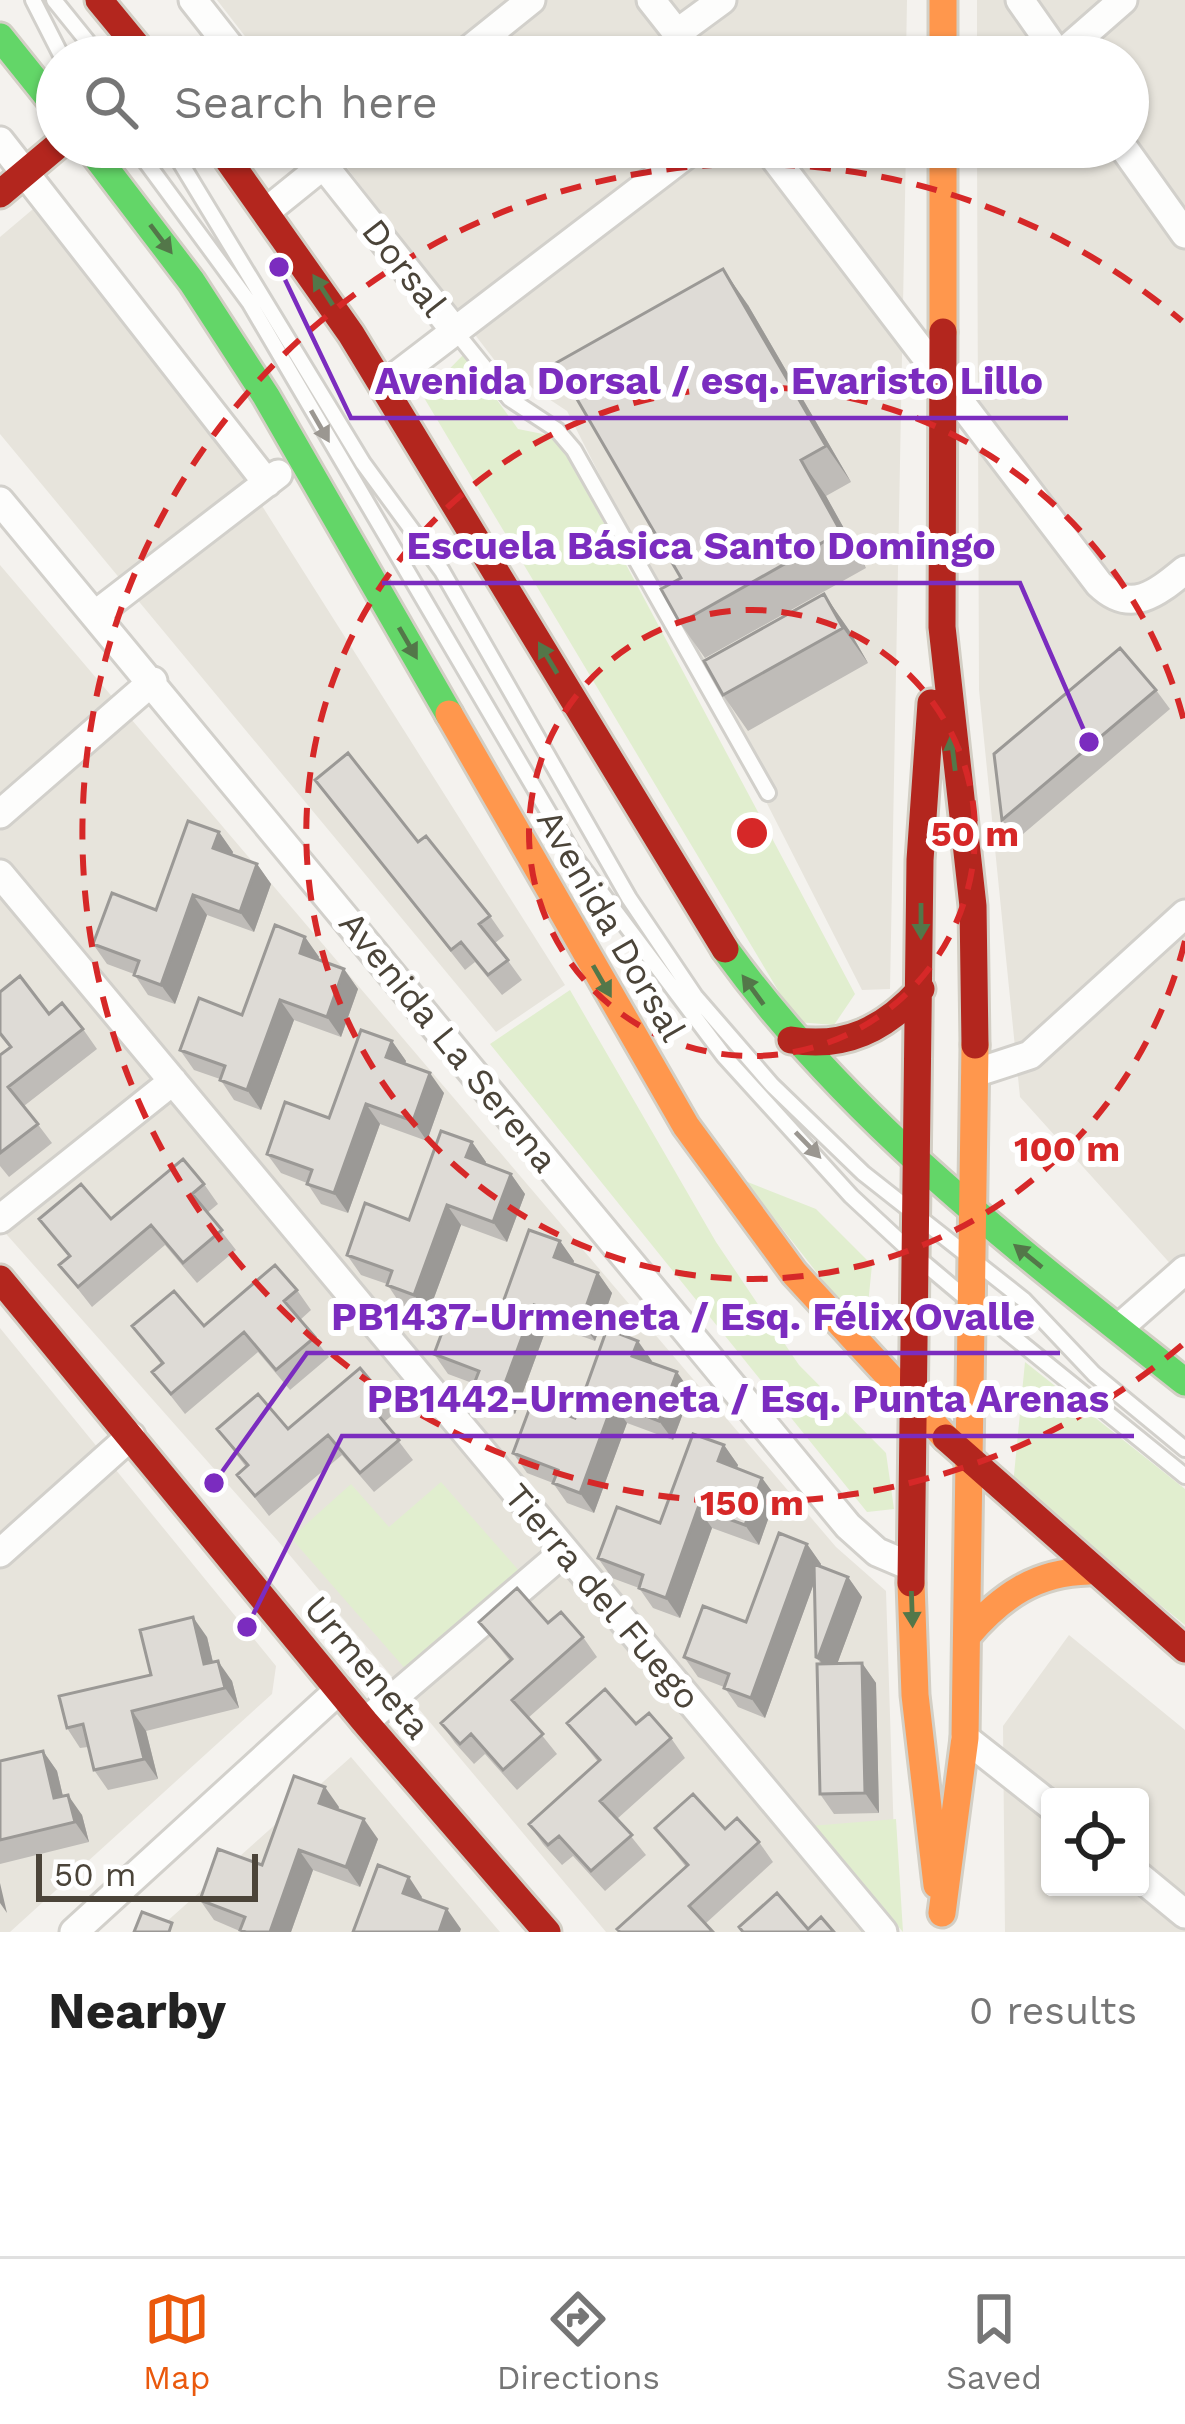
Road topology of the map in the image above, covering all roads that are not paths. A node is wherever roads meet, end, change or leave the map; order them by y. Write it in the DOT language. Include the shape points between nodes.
graph roads {
  1 [pos="33,0"];
  2 [pos="54,0"];
  3 [pos="99,0"];
  4 [pos="193,0"];
  5 [pos="532,0"];
  6 [pos="651,0"];
  7 [pos="722,0"];
  8 [pos="943,0"];
  9 [pos="1019,0"];
  10 [pos="1123,0"];
  11 [pos="677,33"];
  12 [pos="51,36"];
  13 [pos="83,36"];
  14 [pos="128,36"];
  15 [pos="221,36"];
  16 [pos="487,36"];
  17 [pos="679,36"];
  18 [pos="943,36"];
  19 [pos="1045,36"];
  20 [pos="1082,36"];
  21 [pos="0,37"];
  22 [pos="36,82"];
  23 [pos="0,141"];
  24 [pos="36,164"];
  25 [pos="105,168"];
  26 [pos="150,168"];
  27 [pos="184,168"];
  28 [pos="235,168"];
  29 [pos="305,168"];
  30 [pos="326,168"];
  31 [pos="668,168"];
  32 [pos="782,168"];
  33 [pos="943,168"];
  34 [pos="1139,168"];
  35 [pos="25,173"];
  36 [pos="0,194"];
  37 [pos="268,210"];
  38 [pos="1185,234"];
  39 [pos="455,331"];
  40 [pos="943,373"];
  41 [pos="383,386"];
  42 [pos="300,457"];
  43 [pos="267,483"];
  44 [pos="2,508"];
  45 [pos="1185,570"];
  46 [pos="96,614"];
  47 [pos="942,627"];
  48 [pos="153,681"];
  49 [pos="768,793"];
  50 [pos="0,814"];
  51 [pos="0,874"];
  52 [pos="1185,914"];
  53 [pos="921,988"];
  54 [pos="791,1040"];
  55 [pos="975,1073"];
  56 [pos="172,1081"];
  57 [pos="918,1167"];
  58 [pos="974,1212"];
  59 [pos="0,1219"];
  60 [pos="917,1219"];
  61 [pos="916,1256"];
  62 [pos="973,1261"];
  63 [pos="1185,1270"];
  64 [pos="0,1279"];
  65 [pos="972,1303"];
  66 [pos="1119,1328"];
  67 [pos="1185,1382"];
  68 [pos="911,1408"];
  69 [pos="131,1436"];
  70 [pos="1185,1448"];
  71 [pos="970,1467"];
  72 [pos="1185,1476"];
  73 [pos="565,1551"];
  74 [pos="0,1553"];
  75 [pos="910,1566"];
  76 [pos="1089,1571"];
  77 [pos="967,1636"];
  78 [pos="1185,1649"];
  79 [pos="339,1690"];
  80 [pos="365,1722"];
  81 [pos="965,1738"];
  82 [pos="1041,1797"];
  83 [pos="1149,1884"];
  84 [pos="1185,1914"];
  85 [pos="949,1926"];
  86 [pos="74,1932"];
  87 [pos="547,1932"];
  88 [pos="883,1932"];
  1 -- 12 [label="lane"];
  2 -- 13 [label="lane"];
  3 -- 14 [label="main road"];
  4 -- 15 [label="street"];
  5 -- 16 [label="street"];
  6 -- 11 [label="street"];
  7 -- 11 [label="street"];
  8 -- 18 [label="main road"];
  9 -- 19 [label="street"];
  10 -- 20 [label="street"];
  11 -- 17 [label="street"];
  21 -- 22 [label="main road"];
  23 -- 35 [label="street"];
  24 -- 35 [label="main road"];
  25 -- 42 [label="main road, Avenida Dorsal, one-way" via="192,282"];
  26 -- 61 [label="lane, one-way" via="249,302 576,859 724,1056"];
  27 -- 60 [label="lane" via="370,474 442,571 658,946 759,1072"];
  28 -- 37 [label="main road"];
  29 -- 37 [label="street"];
  30 -- 39 [label="street, Dorsal"];
  31 -- 39 [label="street"];
  32 -- 40 [label="street"];
  33 -- 40 [label="main road"];
  34 -- 38 [label="street"];
  35 -- 36 [label="main road"];
  35 -- 43 [label="street"];
  41 -- 37 [label="main road, one-way"];
  39 -- 41 [label="street"];
  39 -- 49 [label="lane" via="510,399 574,450"];
  40 -- 45 [label="street" via="1099,584 1129,600 1151,597"];
  40 -- 47 [label="main road"];
  54 -- 41 [label="main road, one-way" via="715,935"];
  42 -- 43 [label="street"];
  42 -- 68 [label="main road, Avenida Dorsal, one-way" via="686,1126 770,1248"];
  43 -- 46 [label="street"];
  44 -- 46 [label="street, Avenida La Serena"];
  46 -- 48 [label="street, Avenida La Serena"];
  47 -- 53 [label="main road, one-way" via="924,770"];
  55 -- 47 [label="main road, one-way" via="973,906"];
  48 -- 50 [label="street"];
  48 -- 75 [label="street, Avenida La Serena" via="848,1526 877,1552"];
  51 -- 56 [label="street, Tierra del Fuego"];
  52 -- 55 [label="street" via="1030,1055"];
  53 -- 54 [label="main road" via="870,1032 835,1042"];
  53 -- 57 [label="main road"];
  54 -- 57 [label="main road"];
  55 -- 58 [label="main road"];
  56 -- 59 [label="street"];
  56 -- 73 [label="street, Tierra del Fuego"];
  57 -- 58 [label="main road"];
  57 -- 60 [label="main road"];
  58 -- 62 [label="main road"];
  66 -- 58 [label="main road, one-way"];
  60 -- 61 [label="main road"];
  60 -- 62 [label="lane"];
  61 -- 65 [label="lane"];
  61 -- 68 [label="main road"];
  62 -- 65 [label="main road"];
  62 -- 70 [label="lane"];
  63 -- 66 [label="street"];
  64 -- 69 [label="main road, Urmeneta"];
  65 -- 71 [label="main road"];
  65 -- 72 [label="lane"];
  66 -- 67 [label="main road"];
  68 -- 71 [label="main road, Avenida Dorsal"];
  68 -- 75 [label="main road"];
  69 -- 74 [label="street"];
  69 -- 79 [label="main road, Urmeneta"];
  71 -- 76 [label="main road, Avenida Dorsal"];
  71 -- 77 [label="main road"];
  73 -- 80 [label="street"];
  73 -- 88 [label="street, Tierra del Fuego"];
  75 -- 85 [label="main road, one-way" via="920,1762"];
  76 -- 77 [label="main road" via="1015,1588"];
  76 -- 78 [label="main road, Avenida Dorsal"];
  77 -- 81 [label="main road"];
  79 -- 80 [label="main road, Urmeneta"];
  79 -- 86 [label="street"];
  80 -- 87 [label="main road, Urmeneta"];
  81 -- 82 [label="street"];
  81 -- 85 [label="main road"];
  83 -- 84 [label="street"];
}
